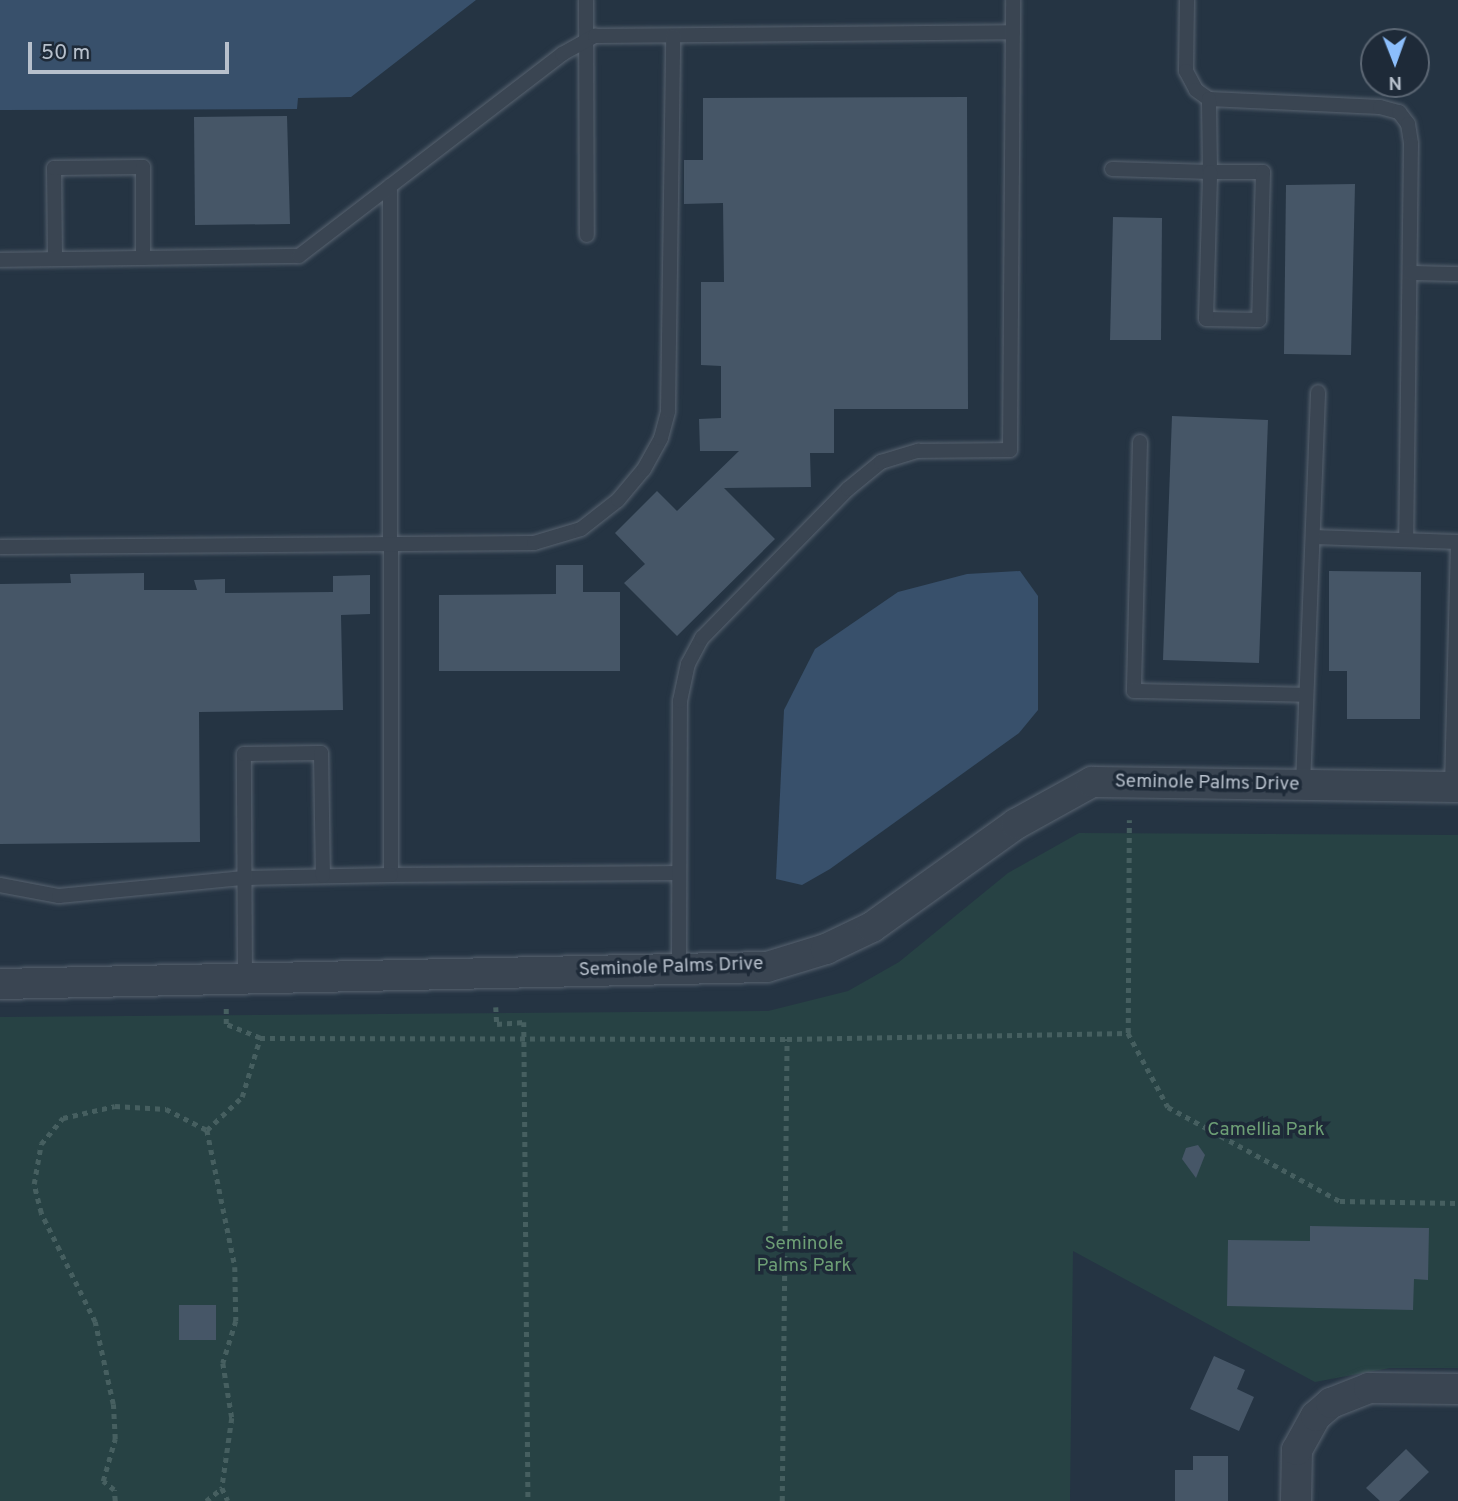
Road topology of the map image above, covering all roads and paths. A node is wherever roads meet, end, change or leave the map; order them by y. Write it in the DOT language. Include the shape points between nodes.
graph roads {
  1 [pos="586,0"];
  2 [pos="1013,0"];
  3 [pos="1186,0"];
  4 [pos="1013,32"];
  5 [pos="673,36"];
  6 [pos="586,39"];
  7 [pos="1209,99"];
  8 [pos="1112,169"];
  9 [pos="1210,172"];
  10 [pos="390,186"];
  11 [pos="587,235"];
  12 [pos="144,258"];
  13 [pos="55,259"];
  14 [pos="0,260"];
  15 [pos="1410,273"];
  16 [pos="1458,274"];
  17 [pos="1318,392"];
  18 [pos="1139,442"];
  19 [pos="1313,537"];
  20 [pos="1406,540"];
  21 [pos="1458,542"];
  22 [pos="390,544"];
  23 [pos="0,547"];
  24 [pos="1458,547"];
  25 [pos="1306,695"];
  26 [pos="1303,785"];
  27 [pos="1455,787"];
  28 [pos="1129,820"];
  29 [pos="679,873"];
  30 [pos="391,875"];
  31 [pos="323,876"];
  32 [pos="244,878"];
  33 [pos="0,885"];
  34 [pos="679,969"];
  35 [pos="245,978"];
  36 [pos="0,984"];
  37 [pos="226,1007"];
  38 [pos="496,1007"];
  39 [pos="1128,1033"];
  40 [pos="260,1038"];
  41 [pos="522,1038"];
  42 [pos="787,1039"];
  43 [pos="207,1130"];
  44 [pos="1458,1203"];
  45 [pos="1458,1389"];
  46 [pos="222,1488"];
  47 [pos="116,1501"];
  48 [pos="206,1501"];
  49 [pos="228,1501"];
  50 [pos="528,1501"];
  51 [pos="782,1501"];
  52 [pos="1296,1501"];
  1 -- 6 [label="lane"];
  2 -- 4 [label="lane"];
  3 -- 7 [label="lane" via="1186,71 1196,90"];
  4 -- 5 [label="lane"];
  4 -- 29 [label="lane" via="1010,450 918,452 881,462 848,489 702,638 688,664 680,701"];
  5 -- 6 [label="lane"];
  5 -- 22 [label="lane" via="668,411 661,438 644,469 618,500 582,529 560,538"];
  6 -- 10 [label="lane"];
  6 -- 11 [label="lane"];
  7 -- 9 [label="lane"];
  7 -- 15 [label="lane" via="1380,107 1399,112 1408,124 1412,144"];
  8 -- 9 [label="lane"];
  9 -- 9 [label="lane" via="1206,319 1259,320 1263,172"];
  10 -- 12 [label="lane" via="299,256"];
  10 -- 22 [label="lane"];
  12 -- 13 [label="lane"];
  12 -- 13 [label="lane" via="143,167 130,167 54,168"];
  13 -- 14 [label="lane"];
  15 -- 16 [label="lane"];
  15 -- 20 [label="lane"];
  17 -- 19 [label="lane"];
  18 -- 25 [label="lane" via="1134,691"];
  19 -- 20 [label="lane"];
  19 -- 25 [label="lane"];
  20 -- 21 [label="lane"];
  22 -- 23 [label="lane"];
  22 -- 30 [label="lane"];
  24 -- 27 [label="lane"];
  25 -- 26 [label="lane"];
  26 -- 27 [label="street, Seminole Palms Drive"];
  26 -- 34 [label="street, Seminole Palms Drive" via="1092,782 1016,824 872,926 826,949 767,967"];
  28 -- 39 [label="path"];
  29 -- 30 [label="lane"];
  29 -- 34 [label="lane"];
  30 -- 31 [label="lane"];
  31 -- 32 [label="lane"];
  31 -- 32 [label="lane" via="321,753 244,754"];
  32 -- 33 [label="lane" via="59,897"];
  32 -- 35 [label="lane"];
  34 -- 35 [label="street, Seminole Palms Drive"];
  35 -- 36 [label="street, Seminole Palms Drive"];
  37 -- 40 [label="path" via="226,1024"];
  38 -- 41 [label="path" via="497,1024 524,1022"];
  39 -- 42 [label="path"];
  39 -- 44 [label="path" via="1168,1107 1340,1201"];
  40 -- 41 [label="path"];
  40 -- 43 [label="path" via="242,1097"];
  41 -- 42 [label="path"];
  41 -- 50 [label="path"];
  42 -- 51 [label="path"];
  43 -- 46 [label="path" via="234,1267 236,1321 223,1363 232,1418"];
  43 -- 47 [label="path" via="166,1109 102,1109 63,1118 41,1144 34,1168 41,1213 95,1322 113,1404 115,1439 103,1481 114,1490"];
  45 -- 52 [label="street" via="1369,1388 1331,1402 1316,1416 1297,1450"];
  46 -- 48 [label="path"];
  46 -- 49 [label="path"];
}
